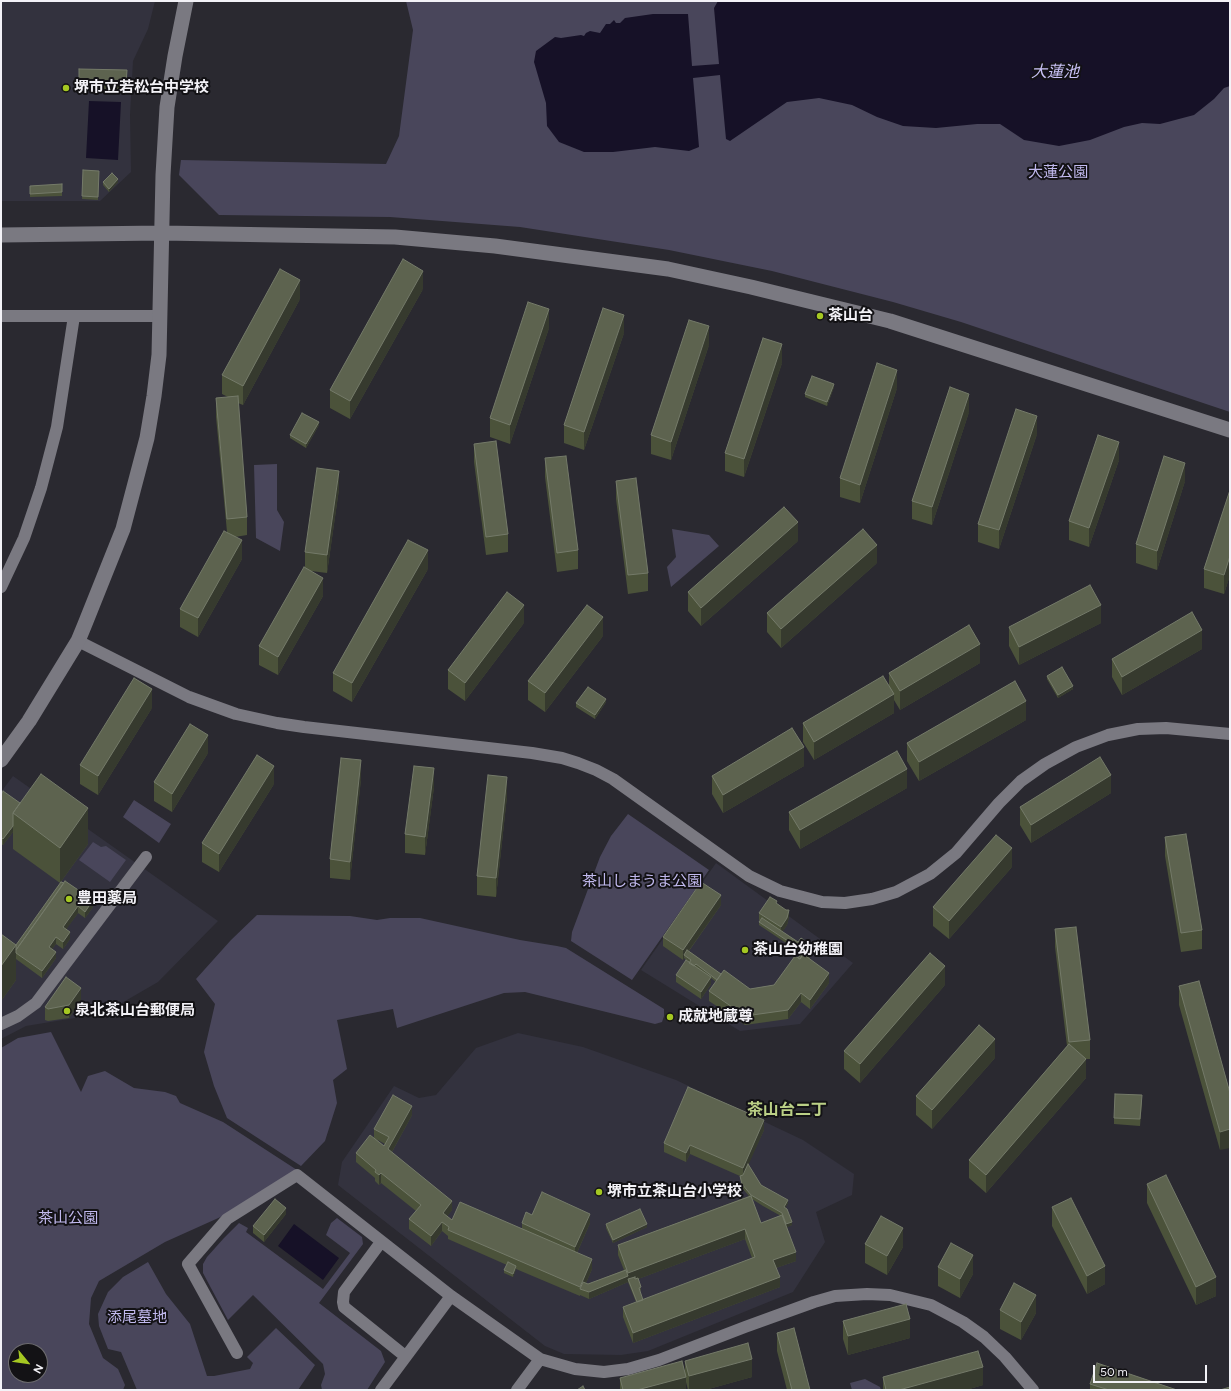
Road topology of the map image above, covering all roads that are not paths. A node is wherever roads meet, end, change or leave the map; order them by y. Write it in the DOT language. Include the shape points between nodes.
graph roads {
  1 [pos="186,1"];
  2 [pos="162,233"];
  3 [pos="1,235"];
  4 [pos="1,316"];
  5 [pos="74,316"];
  6 [pos="160,316"];
  7 [pos="1230,430"];
  8 [pos="1,587"];
  9 [pos="78,641"];
  10 [pos="1230,734"];
  11 [pos="1,760"];
  12 [pos="146,857"];
  13 [pos="1,1024"];
  14 [pos="381,1242"];
  15 [pos="451,1296"];
  16 [pos="237,1354"];
  17 [pos="405,1356"];
  18 [pos="540,1359"];
  19 [pos="381,1390"];
  20 [pos="517,1390"];
  21 [pos="1033,1390"];
  1 -- 2 [label="street" via="167,107"];
  2 -- 3 [label="street"];
  2 -- 6 [label="street"];
  2 -- 7 [label="street" via="395,236 495,246 668,269 890,321"];
  4 -- 5 [label="street"];
  5 -- 6 [label="street"];
  5 -- 8 [label="street" via="57,427 41,488 24,538"];
  6 -- 9 [label="street" via="159,355 147,438 120,536"];
  9 -- 10 [label="street" via="189,697 236,714 304,727 532,753 578,763 613,779 749,876 780,891 822,902 845,903 872,899 896,892 930,874 956,853 1021,781 1076,746 1108,735 1138,729 1166,728"];
  9 -- 11 [label="street" via="29,721"];
  12 -- 13 [label="street" via="36,1003"];
  14 -- 15 [label="street"];
  14 -- 16 [label="street" via="297,1176 227,1219 188,1264"];
  14 -- 17 [label="street" via="344,1292 344,1308"];
  15 -- 17 [label="street"];
  15 -- 18 [label="street"];
  17 -- 19 [label="street"];
  18 -- 20 [label="street"];
  18 -- 21 [label="street" via="575,1369 604,1372 628,1369 835,1296 890,1295 931,1305 963,1322 984,1337"];
}
